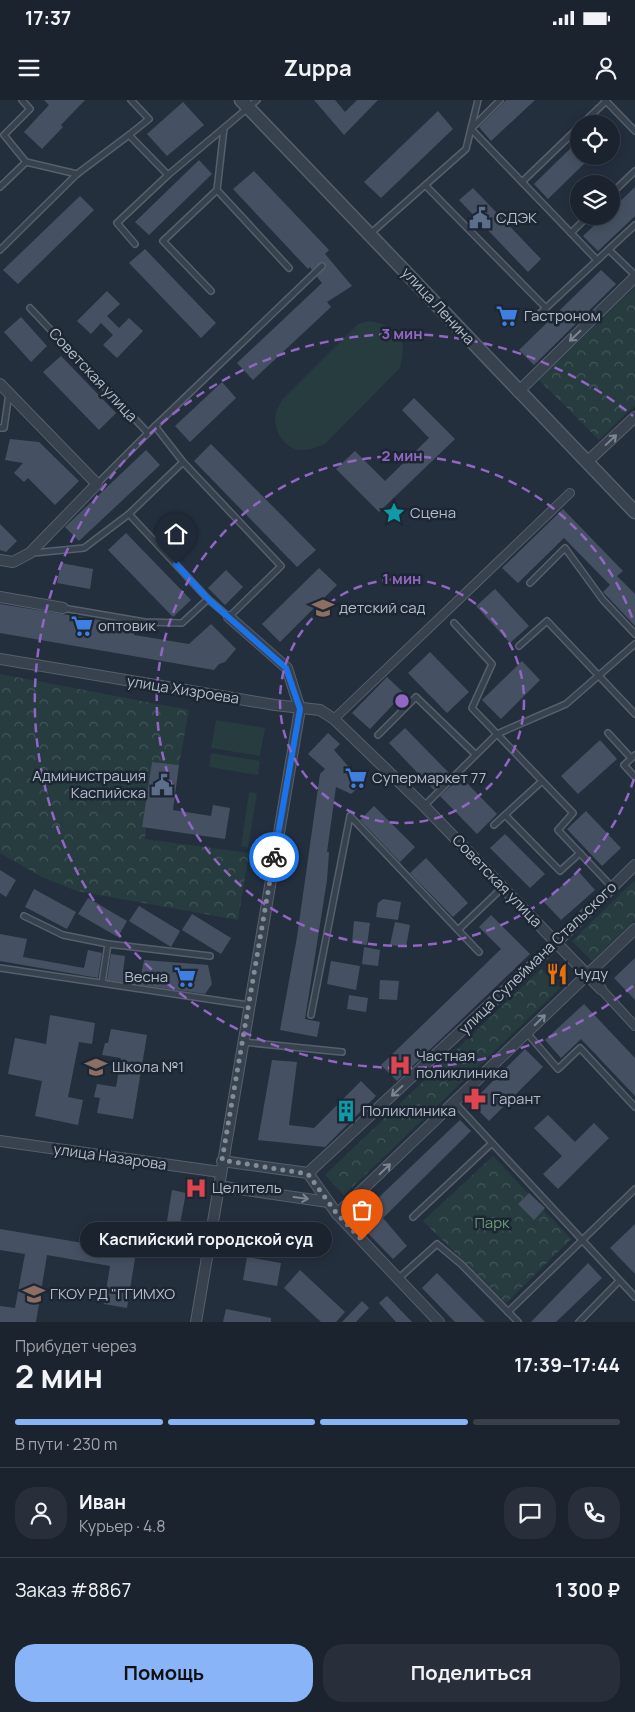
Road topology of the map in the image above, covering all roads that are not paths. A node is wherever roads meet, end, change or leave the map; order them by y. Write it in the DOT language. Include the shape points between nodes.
graph roads {
  1 [pos="22,100"];
  2 [pos="131,100"];
  3 [pos="478,100"];
  4 [pos="500,100"];
  5 [pos="605,100"];
  6 [pos="249,103"];
  7 [pos="591,115"];
  8 [pos="224,128"];
  9 [pos="471,129"];
  10 [pos="635,131"];
  11 [pos="129,135"];
  12 [pos="570,136"];
  13 [pos="2,137"];
  14 [pos="26,162"];
  15 [pos="635,171"];
  16 [pos="77,174"];
  17 [pos="168,176"];
  18 [pos="522,182"];
  19 [pos="620,185"];
  20 [pos="426,186"];
  21 [pos="0,187"];
  22 [pos="217,190"];
  23 [pos="579,225"];
  24 [pos="635,225"];
  25 [pos="571,233"];
  26 [pos="370,234"];
  27 [pos="135,244"];
  28 [pos="0,250"];
  29 [pos="609,250"];
  30 [pos="597,260"];
  31 [pos="322,266"];
  32 [pos="289,268"];
  33 [pos="635,276"];
  34 [pos="211,291"];
  35 [pos="30,308"];
  36 [pos="546,308"];
  37 [pos="534,319"];
  38 [pos="0,384"];
  39 [pos="9,392"];
  40 [pos="518,392"];
  41 [pos="635,418"];
  42 [pos="155,426"];
  43 [pos="0,428"];
  44 [pos="148,433"];
  45 [pos="183,462"];
  46 [pos="587,462"];
  47 [pos="97,484"];
  48 [pos="570,493"];
  49 [pos="635,512"];
  50 [pos="129,514"];
  51 [pos="30,553"];
  52 [pos="0,560"];
  53 [pos="530,583"];
  54 [pos="0,597"];
  55 [pos="208,599"];
  56 [pos="64,608"];
  57 [pos="229,617"];
  58 [pos="454,623"];
  59 [pos="635,634"];
  60 [pos="635,644"];
  61 [pos="519,646"];
  62 [pos="0,659"];
  63 [pos="599,677"];
  64 [pos="300,709"];
  65 [pos="635,714"];
  66 [pos="334,719"];
  67 [pos="608,733"];
  68 [pos="497,734"];
  69 [pos="378,735"];
  70 [pos="356,740"];
  71 [pos="475,754"];
  72 [pos="633,757"];
  73 [pos="635,777"];
  74 [pos="542,781"];
  75 [pos="424,806"];
  76 [pos="505,815"];
  77 [pos="494,825"];
  78 [pos="580,853"];
  79 [pos="635,865"];
  80 [pos="612,887"];
  81 [pos="503,888"];
  82 [pos="24,916"];
  83 [pos="635,929"];
  84 [pos="458,930"];
  85 [pos="557,942"];
  86 [pos="108,944"];
  87 [pos="479,952"];
  88 [pos="210,956"];
  89 [pos="0,968"];
  90 [pos="587,974"];
  91 [pos="102,983"];
  92 [pos="601,989"];
  93 [pos="248,1005"];
  94 [pos="311,1015"];
  95 [pos="635,1026"];
  96 [pos="527,1033"];
  97 [pos="242,1042"];
  98 [pos="342,1052"];
  99 [pos="454,1102"];
  100 [pos="635,1107"];
  101 [pos="0,1141"];
  102 [pos="492,1143"];
  103 [pos="222,1160"];
  104 [pos="220,1172"];
  105 [pos="308,1174"];
  106 [pos="218,1186"];
  107 [pos="635,1189"];
  108 [pos="328,1202"];
  109 [pos="337,1214"];
  110 [pos="413,1217"];
  111 [pos="580,1240"];
  112 [pos="399,1278"];
  113 [pos="619,1281"];
  114 [pos="635,1297"];
  115 [pos="508,1312"];
  116 [pos="196,1322"];
  117 [pos="439,1322"];
  118 [pos="518,1322"];
  119 [pos="579,1322"];
  1 -- 13 [label="lane" via="30,109"];
  2 -- 11 [label="lane" via="149,119"];
  3 -- 9 [label="lane"];
  4 -- 9 [label="lane"];
  5 -- 7 [label="lane"];
  5 -- 10 [label="lane"];
  6 -- 8 [label="lane"];
  6 -- 26 [label="street, улица Ленина"];
  8 -- 17 [label="lane"];
  8 -- 22 [label="lane"];
  9 -- 18 [label="lane"];
  9 -- 20 [label="lane" via="466,149"];
  11 -- 16 [label="lane"];
  11 -- 17 [label="lane"];
  12 -- 18 [label="lane"];
  13 -- 14 [label="lane"];
  14 -- 16 [label="lane"];
  14 -- 21 [label="lane"];
  15 -- 19 [label="lane"];
  16 -- 28 [label="lane"];
  17 -- 27 [label="lane" via="118,223"];
  18 -- 25 [label="lane"];
  20 -- 26 [label="lane"];
  20 -- 36 [label="lane"];
  22 -- 32 [label="lane"];
  22 -- 34 [label="lane" via="163,241"];
  23 -- 25 [label="lane"];
  24 -- 29 [label="lane"];
  25 -- 30 [label="lane"];
  26 -- 40 [label="street, улица Ленина"];
  29 -- 30 [label="lane"];
  29 -- 33 [label="lane"];
  30 -- 36 [label="lane"];
  31 -- 42 [label="lane"];
  33 -- 40 [label="street, one-way"];
  35 -- 44 [label="lane, Советская улица"];
  36 -- 37 [label="lane"];
  38 -- 39 [label="street"];
  39 -- 43 [label="lane" via="4,428"];
  39 -- 47 [label="street"];
  40 -- 46 [label="street, улица Ленина"];
  46 -- 41 [label="street, one-way"];
  42 -- 44 [label="lane"];
  42 -- 45 [label="lane"];
  44 -- 47 [label="lane, Советская улица"];
  45 -- 50 [label="lane"];
  45 -- 57 [label="lane" via="281,566"];
  46 -- 49 [label="street, улица Ленина"];
  47 -- 51 [label="street, Советская улица"];
  48 -- 66 [label="street"];
  50 -- 51 [label="lane" via="84,548"];
  50 -- 55 [label="lane"];
  51 -- 52 [label="street, Советская улица" via="13,562"];
  53 -- 59 [label="lane" via="565,548 603,600"];
  54 -- 56 [label="street"];
  55 -- 56 [label="lane" via="182,623 145,622"];
  55 -- 57 [label="lane"];
  57 -- 64 [label="street" via="286,668"];
  58 -- 68 [label="lane" via="492,664 472,708"];
  60 -- 63 [label="lane"];
  61 -- 63 [label="lane" via="547,620"];
  62 -- 64 [label="street, улица Хизроева"];
  63 -- 65 [label="lane"];
  63 -- 68 [label="lane" via="566,704"];
  64 -- 66 [label="street, улица Хизроева" via="320,710"];
  64 -- 93 [label="street"];
  66 -- 70 [label="street, улица Хизроева"];
  67 -- 72 [label="lane"];
  68 -- 71 [label="lane"];
  68 -- 74 [label="lane"];
  69 -- 71 [label="lane" via="416,697"];
  70 -- 75 [label="street, Советская улица"];
  71 -- 75 [label="lane"];
  72 -- 73 [label="lane" via="624,765"];
  74 -- 76 [label="lane"];
  74 -- 78 [label="lane" via="573,813 558,830"];
  75 -- 81 [label="street, Советская улица"];
  76 -- 77 [label="lane"];
  76 -- 78 [label="lane" via="560,871"];
  78 -- 80 [label="lane"];
  79 -- 80 [label="street, улица Сулеймана Стальского"];
  80 -- 85 [label="street, улица Сулеймана Стальского"];
  81 -- 84 [label="lane"];
  81 -- 85 [label="street, Советская улица"];
  82 -- 86 [label="lane" via="63,935"];
  83 -- 90 [label="street"];
  84 -- 87 [label="lane"];
  84 -- 94 [label="lane" via="350,816"];
  85 -- 90 [label="street, Советская улица"];
  85 -- 105 [label="street, улица Сулеймана Стальского, one-way"];
  86 -- 88 [label="lane"];
  86 -- 91 [label="lane"];
  89 -- 91 [label="lane"];
  90 -- 92 [label="street, Советская улица"];
  96 -- 90 [label="street, one-way"];
  91 -- 93 [label="lane"];
  92 -- 95 [label="street, Советская улица"];
  93 -- 97 [label="street"];
  96 -- 99 [label="street"];
  96 -- 100 [label="lane" via="558,1069 580,1048"];
  97 -- 98 [label="lane"];
  97 -- 103 [label="street"];
  99 -- 102 [label="lane"];
  109 -- 99 [label="street, one-way"];
  101 -- 104 [label="street, улица Назарова"];
  102 -- 110 [label="lane"];
  102 -- 111 [label="lane"];
  103 -- 104 [label="street"];
  103 -- 105 [label="street"];
  104 -- 106 [label="street"];
  105 -- 108 [label="street"];
  106 -- 108 [label="street, one-way"];
  106 -- 116 [label="street"];
  107 -- 111 [label="lane"];
  108 -- 109 [label="street"];
  109 -- 112 [label="street"];
  111 -- 113 [label="lane"];
  111 -- 115 [label="lane"];
  112 -- 115 [label="lane" via="437,1244"];
  112 -- 117 [label="street"];
  113 -- 114 [label="lane"];
  113 -- 119 [label="lane"];
  115 -- 118 [label="lane"];
}
